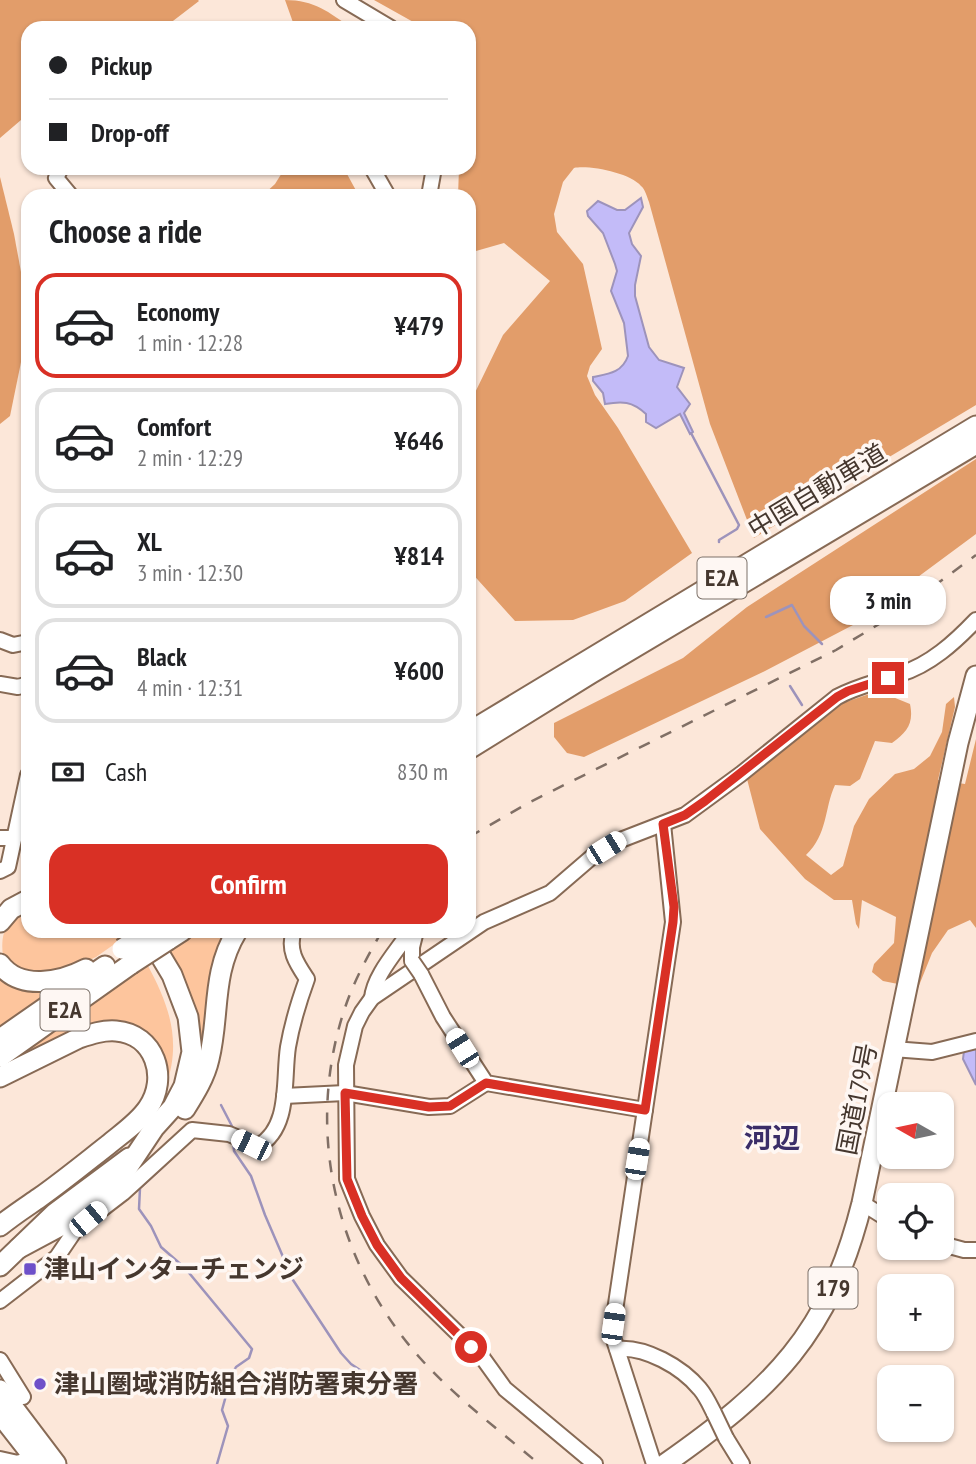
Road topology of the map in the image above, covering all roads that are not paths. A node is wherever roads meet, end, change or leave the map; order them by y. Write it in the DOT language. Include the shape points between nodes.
graph roads {
  1 [pos="344,0"];
  2 [pos="379,21"];
  3 [pos="58,175"];
  4 [pos="65,189"];
  5 [pos="976,426"];
  6 [pos="976,444"];
  7 [pos="976,620"];
  8 [pos="0,640"];
  9 [pos="21,643"];
  10 [pos="976,676"];
  11 [pos="0,684"];
  12 [pos="21,687"];
  13 [pos="476,728"];
  14 [pos="476,744"];
  15 [pos="21,796"];
  16 [pos="663,824"];
  17 [pos="7,838"];
  18 [pos="0,871"];
  19 [pos="21,892"];
  20 [pos="21,904"];
  21 [pos="0,906"];
  22 [pos="0,922"];
  23 [pos="476,927"];
  24 [pos="135,938"];
  25 [pos="141,938"];
  26 [pos="151,938"];
  27 [pos="162,938"];
  28 [pos="234,938"];
  29 [pos="293,938"];
  30 [pos="405,938"];
  31 [pos="414,938"];
  32 [pos="460,938"];
  33 [pos="126,955"];
  34 [pos="0,964"];
  35 [pos="372,998"];
  36 [pos="0,1039"];
  37 [pos="976,1041"];
  38 [pos="893,1049"];
  39 [pos="0,1057"];
  40 [pos="0,1077"];
  41 [pos="486,1083"];
  42 [pos="345,1093"];
  43 [pos="284,1096"];
  44 [pos="645,1110"];
  45 [pos="157,1126"];
  46 [pos="125,1131"];
  47 [pos="136,1153"];
  48 [pos="103,1162"];
  49 [pos="118,1182"];
  50 [pos="862,1203"];
  51 [pos="46,1207"];
  52 [pos="877,1212"];
  53 [pos="1,1227"];
  54 [pos="954,1247"];
  55 [pos="19,1248"];
  56 [pos="976,1250"];
  57 [pos="0,1262"];
  58 [pos="0,1301"];
  59 [pos="617,1349"];
  60 [pos="0,1360"];
  61 [pos="0,1391"];
  62 [pos="23,1397"];
  63 [pos="0,1414"];
  64 [pos="0,1459"];
  65 [pos="36,1461"];
  66 [pos="56,1464"];
  67 [pos="594,1464"];
  68 [pos="654,1464"];
  69 [pos="665,1464"];
  70 [pos="742,1464"];
  1 -- 2 [label="street"];
  3 -- 4 [label="street"];
  5 -- 13 [label="highway, 中国自動車道 / E2A"];
  6 -- 14 [label="highway, 中国自動車道 / E2A"];
  7 -- 16 [label="street" via="921,665 837,697 705,801"];
  8 -- 9 [label="street"];
  10 -- 38 [label="highway, 国道179号 / 179"];
  11 -- 12 [label="street"];
  15 -- 17 [label="street"];
  16 -- 23 [label="street" via="618,841 550,893"];
  16 -- 44 [label="street" via="674,907"];
  17 -- 18 [label="street" via="8,867"];
  19 -- 21 [label="highway"];
  20 -- 22 [label="highway"];
  24 -- 45 [label="highway" via="161,978 181,1047 177,1073"];
  25 -- 33 [label="highway, bridge"];
  26 -- 45 [label="highway" via="178,989 191,1041 184,1086"];
  27 -- 33 [label="highway, E2A, bridge"];
  28 -- 45 [label="highway" via="221,967 205,1072 183,1112"];
  29 -- 43 [label="street" via="293,958 306,979 288,1048"];
  30 -- 35 [label="street"];
  31 -- 41 [label="street, bridge" via="412,961"];
  32 -- 35 [label="street"];
  33 -- 34 [label="highway" via="50,981 19,978"];
  33 -- 36 [label="highway, E2A"];
  33 -- 39 [label="highway, E2A"];
  35 -- 42 [label="street" via="349,1046"];
  37 -- 38 [label="street" via="932,1052"];
  38 -- 50 [label="highway, 国道179号 / 179"];
  40 -- 46 [label="highway" via="91,1034 114,1031 134,1035 149,1047 158,1075 148,1109"];
  41 -- 42 [label="street" via="450,1106 429,1107"];
  41 -- 44 [label="street"];
  42 -- 43 [label="street"];
  42 -- 67 [label="street" via="347,1179 390,1265 481,1357 505,1389"];
  43 -- 58 [label="street" via="274,1133 258,1146 229,1134 192,1130 76,1229 57,1257"];
  44 -- 59 [label="street" via="613,1324"];
  45 -- 46 [label="highway"];
  45 -- 47 [label="highway"];
  45 -- 48 [label="highway"];
  45 -- 49 [label="highway"];
  46 -- 48 [label="highway"];
  46 -- 53 [label="highway"];
  47 -- 48 [label="highway"];
  47 -- 49 [label="highway"];
  47 -- 55 [label="highway" via="114,1176"];
  48 -- 51 [label="highway"];
  49 -- 55 [label="highway" via="62,1225"];
  50 -- 52 [label="street"];
  50 -- 69 [label="highway, 国道179号 / 179" via="845,1264 809,1334 758,1393"];
  51 -- 53 [label="highway"];
  51 -- 55 [label="highway"];
  51 -- 57 [label="highway"];
  54 -- 56 [label="street"];
  55 -- 57 [label="highway"];
  59 -- 68 [label="street"];
  59 -- 70 [label="street, bridge" via="652,1354 699,1386"];
  60 -- 62 [label="street"];
  61 -- 66 [label="highway"];
  63 -- 65 [label="highway"];
  64 -- 65 [label="street"];
}
